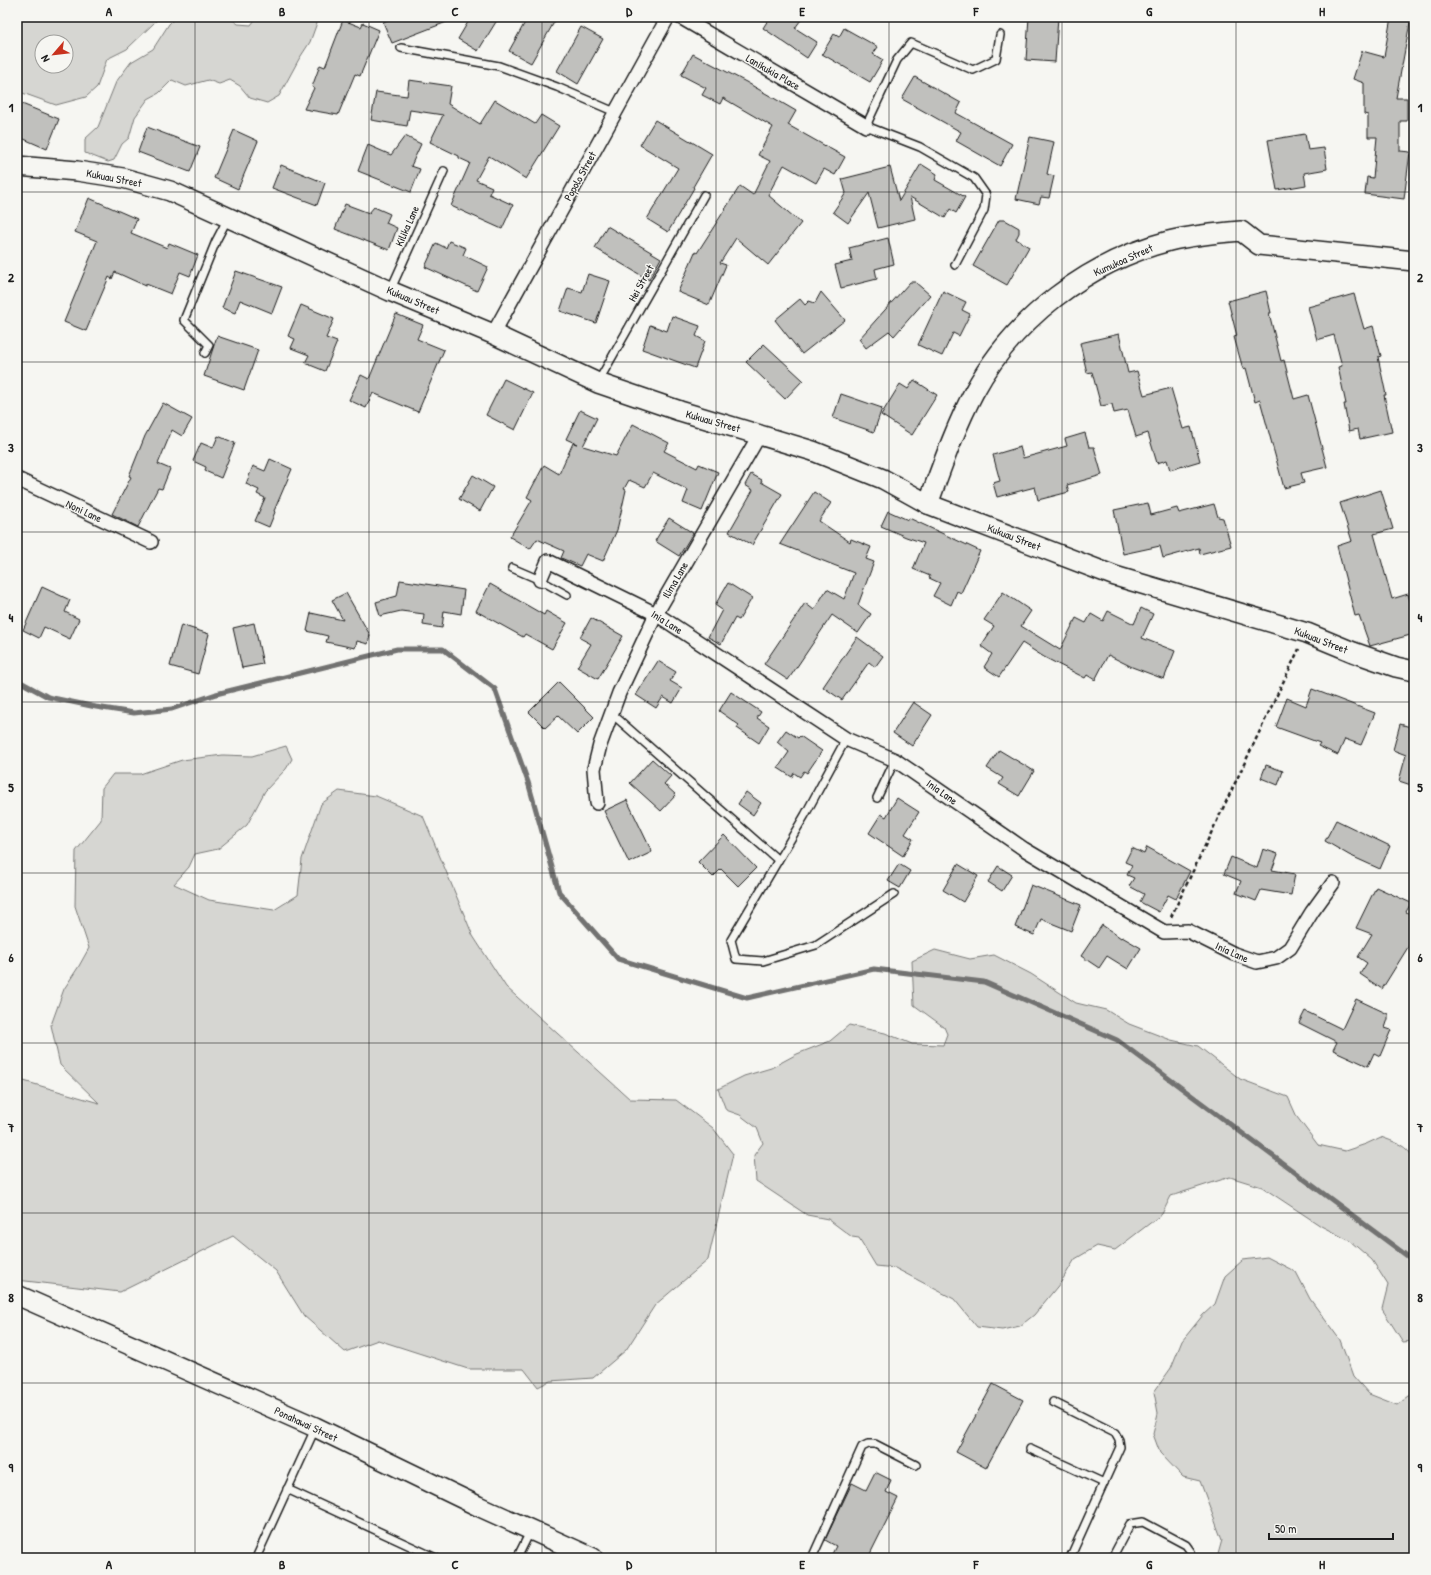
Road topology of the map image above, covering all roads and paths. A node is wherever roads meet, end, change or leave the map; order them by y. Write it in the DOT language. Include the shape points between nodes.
graph roads {
  1 [pos="668,17"];
  2 [pos="680,17"];
  3 [pos="1000,35"];
  4 [pos="401,48"];
  5 [pos="615,112"];
  6 [pos="866,126"];
  7 [pos="17,166"];
  8 [pos="444,171"];
  9 [pos="704,195"];
  10 [pos="229,218"];
  11 [pos="1414,260"];
  12 [pos="955,265"];
  13 [pos="390,291"];
  14 [pos="493,334"];
  15 [pos="206,353"];
  16 [pos="598,382"];
  17 [pos="760,434"];
  18 [pos="17,479"];
  19 [pos="928,504"];
  20 [pos="151,542"];
  21 [pos="512,568"];
  22 [pos="540,580"];
  23 [pos="567,595"];
  24 [pos="656,614"];
  25 [pos="1307,633"];
  26 [pos="1414,671"];
  27 [pos="611,713"];
  28 [pos="846,739"];
  29 [pos="895,760"];
  30 [pos="877,798"];
  31 [pos="596,803"];
  32 [pos="778,860"];
  33 [pos="1333,883"];
  34 [pos="894,894"];
  35 [pos="1164,932"];
  36 [pos="17,1295"];
  37 [pos="1053,1402"];
  38 [pos="315,1428"];
  39 [pos="1030,1449"];
  40 [pos="916,1465"];
  41 [pos="1104,1483"];
  42 [pos="288,1489"];
  43 [pos="531,1530"];
  44 [pos="814,1557"];
  45 [pos="256,1558"];
  46 [pos="436,1558"];
  47 [pos="517,1558"];
  48 [pos="593,1558"];
  49 [pos="1070,1558"];
  50 [pos="1112,1558"];
  51 [pos="1193,1558"];
  1 -- 5 [label="street, Popolo Street"];
  2 -- 6 [label="street, Lanikukia Place"];
  3 -- 6 [label="lane" via="996,59 973,70 911,43 897,60"];
  4 -- 5 [label="lane" via="499,66"];
  5 -- 14 [label="street, Popolo Street"];
  6 -- 12 [label="lane" via="920,147 974,178 986,195 984,210"];
  7 -- 10 [label="street, Kukuau Street" via="123,178 170,191"];
  8 -- 13 [label="lane, Kilika Lane"];
  9 -- 16 [label="lane, Hei Street"];
  10 -- 13 [label="street, Kukuau Street"];
  10 -- 15 [label="lane" via="216,241 184,320 209,345"];
  11 -- 19 [label="street, Kumukoa Street" via="1259,245 1241,231 1205,234 1170,241 1135,252 1102,267 1071,286 1036,313 994,361 959,424"];
  13 -- 14 [label="street, Kukuau Street"];
  14 -- 16 [label="street, Kukuau Street"];
  16 -- 17 [label="street, Kukuau Street" via="680,411"];
  17 -- 19 [label="street, Kukuau Street" via="813,451 883,479"];
  17 -- 24 [label="street, Ilima Lane"];
  18 -- 20 [label="street, Noni Lane"];
  19 -- 25 [label="street, Kukuau Street" via="1115,576"];
  21 -- 22 [label="lane"];
  22 -- 23 [label="lane"];
  22 -- 24 [label="street, Inia Lane" via="548,561"];
  24 -- 27 [label="street, Ilima Lane"];
  24 -- 28 [label="street, Inia Lane"];
  25 -- 26 [label="street, Kukuau Street" via="1396,667"];
  25 -- 35 [label="path"];
  27 -- 31 [label="street, Ilima Lane" via="594,769"];
  27 -- 32 [label="lane"];
  28 -- 29 [label="street, Inia Lane"];
  28 -- 32 [label="lane"];
  29 -- 30 [label="lane"];
  29 -- 35 [label="street, Inia Lane" via="1024,849"];
  32 -- 34 [label="lane" via="732,940 736,959 763,961 816,945"];
  33 -- 35 [label="street, Inia Lane" via="1290,948 1276,958 1257,962 1234,954 1188,931"];
  36 -- 38 [label="street, Ponahawai Street"];
  37 -- 41 [label="lane" via="1115,1433 1120,1447"];
  38 -- 42 [label="lane"];
  38 -- 43 [label="street, Ponahawai Street"];
  39 -- 41 [label="lane"];
  40 -- 44 [label="lane" via="875,1444 862,1447"];
  41 -- 49 [label="lane"];
  42 -- 45 [label="lane"];
  42 -- 46 [label="lane"];
  43 -- 47 [label="lane"];
  43 -- 48 [label="street, Ponahawai Street"];
  50 -- 51 [label="lane" via="1130,1524 1143,1522 1186,1545"];
}
